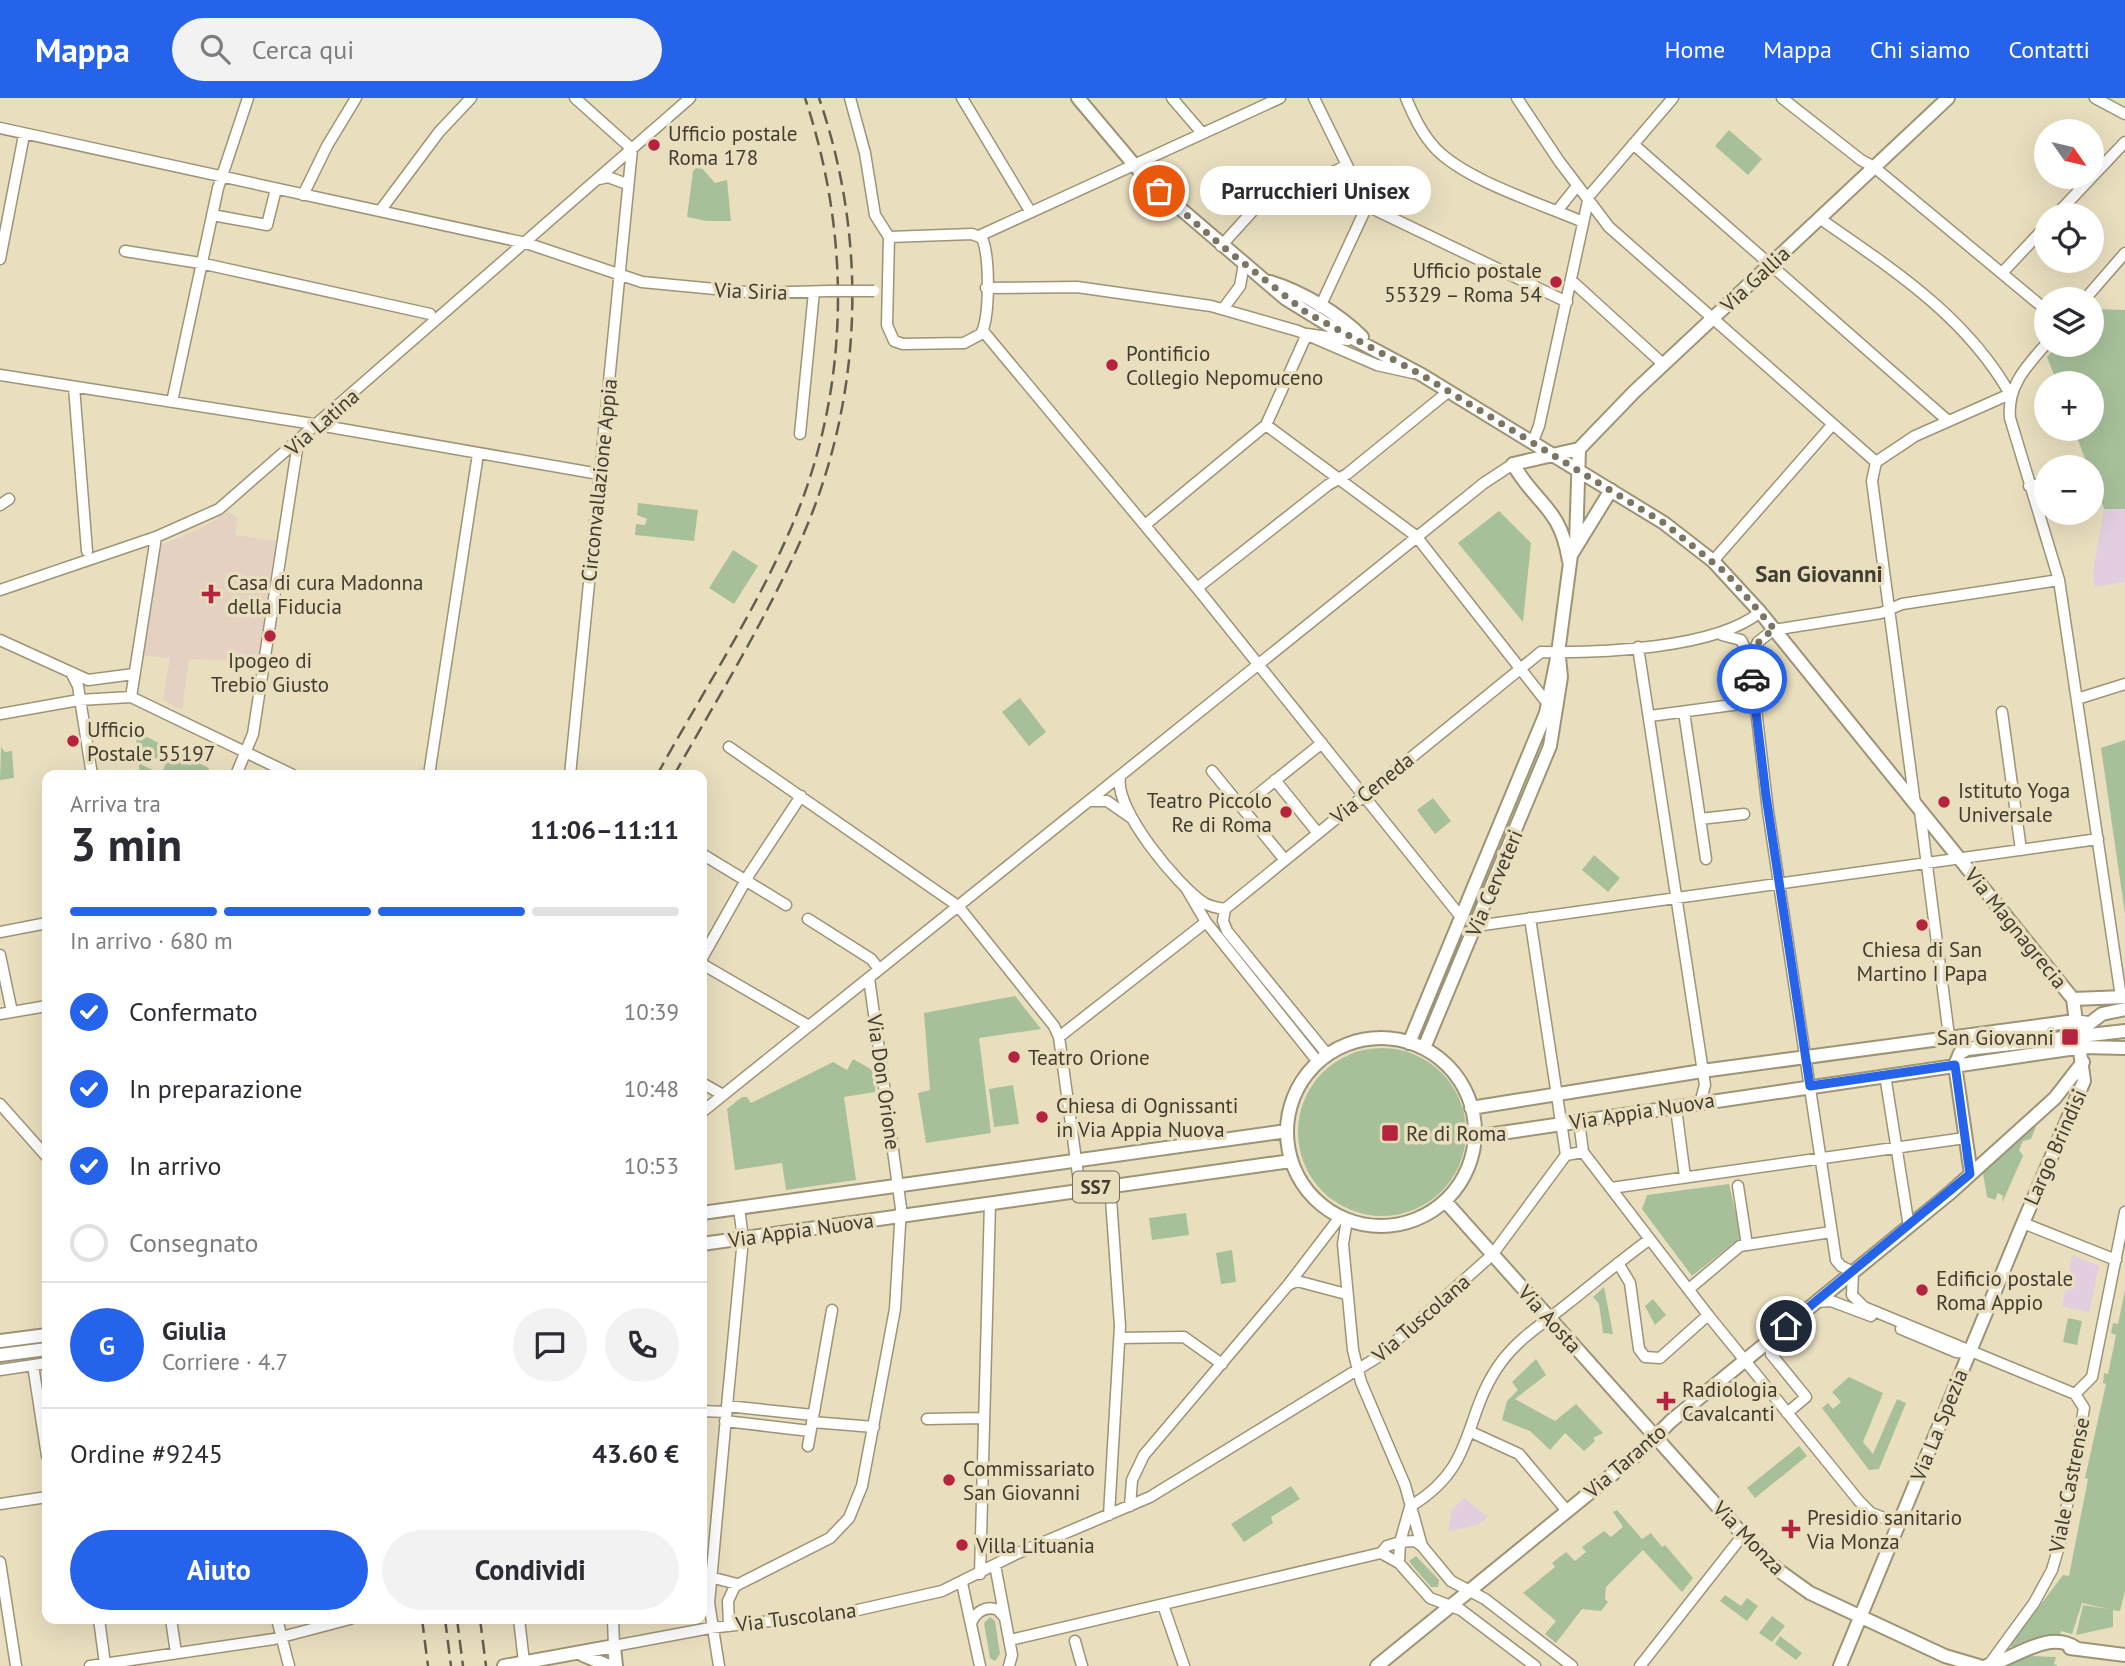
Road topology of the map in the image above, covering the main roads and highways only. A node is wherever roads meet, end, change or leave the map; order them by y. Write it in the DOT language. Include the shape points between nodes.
graph roads {
  1 [pos="1078,98"];
  2 [pos="1948,98"];
  3 [pos="1270,282"];
  4 [pos="1370,345"];
  5 [pos="1533,441"];
  6 [pos="1579,449"];
  7 [pos="1553,454"];
  8 [pos="1513,464"];
  9 [pos="1579,470"];
  10 [pos="1612,490"];
  11 [pos="1550,509"];
  12 [pos="1597,512"];
  13 [pos="1576,514"];
  14 [pos="1571,544"];
  15 [pos="1558,653"];
  16 [pos="2073,999"];
  17 [pos="2124,1001"];
  18 [pos="2082,1022"];
  19 [pos="2125,1031"];
  20 [pos="2078,1041"];
  21 [pos="1409,1043"];
  22 [pos="1424,1048"];
  23 [pos="2125,1048"];
  24 [pos="2082,1062"];
  25 [pos="1955,1065"];
  26 [pos="1471,1108"];
  27 [pos="1287,1131"];
  28 [pos="1474,1137"];
  29 [pos="1291,1161"];
  30 [pos="1970,1174"];
  31 [pos="1446,1201"];
  32 [pos="707,1212"];
  33 [pos="2022,1223"];
  34 [pos="707,1243"];
  35 [pos="42,1336"];
  36 [pos="0,1341"];
  37 [pos="42,1350"];
  38 [pos="0,1355"];
  39 [pos="1656,1436"];
  40 [pos="1860,1618"];
  41 [pos="579,1653"];
  42 [pos="2125,1655"];
  43 [pos="1948,1663"];
  44 [pos="504,1666"];
  45 [pos="609,1666"];
  46 [pos="616,1666"];
  47 [pos="1377,1666"];
  48 [pos="1840,1666"];
  49 [pos="1979,1666"];
  50 [pos="1987,1666"];
  1 -- 3 [label="main road" via="1132,165 1222,246"];
  2 -- 6 [label="main road, Via Gallia"];
  3 -- 4 [label="main road" via="1307,313"];
  3 -- 4 [label="main road" via="1320,307"];
  4 -- 5 [label="main road"];
  5 -- 7 [label="main road"];
  5 -- 8 [label="main road"];
  6 -- 7 [label="main road"];
  6 -- 9 [label="main road"];
  7 -- 8 [label="main road"];
  7 -- 9 [label="main road"];
  8 -- 11 [label="main road"];
  9 -- 10 [label="main road"];
  9 -- 13 [label="main road"];
  10 -- 12 [label="main road"];
  10 -- 16 [label="main road, Via Magnagrecia" via="1713,561 1760,612"];
  11 -- 13 [label="main road"];
  11 -- 14 [label="main road"];
  12 -- 13 [label="main road" via="1586,517"];
  12 -- 14 [label="main road"];
  13 -- 14 [label="main road"];
  14 -- 15 [label="main road"];
  15 -- 21 [label="main road, Via Cerveteri" via="1539,729"];
  15 -- 22 [label="main road, Via Cerveteri" via="1561,677 1554,732"];
  16 -- 17 [label="main road"];
  16 -- 18 [label="main road"];
  17 -- 18 [label="main road, Via Appia Nuova"];
  18 -- 20 [label="main road"];
  18 -- 26 [label="main road, Via Appia Nuova" via="1805,1056"];
  19 -- 20 [label="main road"];
  20 -- 23 [label="main road"];
  20 -- 24 [label="main road"];
  20 -- 25 [label="main road, Via Appia Nuova"];
  21 -- 22 [label="main road"];
  21 -- 27 [label="main road" via="1370,1039 1322,1058 1296,1094"];
  22 -- 26 [label="main road" via="1453,1072"];
  24 -- 30 [label="main road, Largo Brindisi" via="2055,1098"];
  24 -- 33 [label="main road, Largo Brindisi" via="2084,1081"];
  25 -- 28 [label="main road, Via Appia Nuova"];
  25 -- 30 [label="main road"];
  26 -- 28 [label="main road"];
  27 -- 29 [label="main road"];
  27 -- 32 [label="main road, Via Appia Nuova / SS7"];
  28 -- 31 [label="main road" via="1465,1174"];
  29 -- 31 [label="main road" via="1307,1191 1343,1218 1373,1226 1401,1224"];
  29 -- 34 [label="main road, Via Appia Nuova / SS7"];
  30 -- 39 [label="main road, Via Taranto"];
  31 -- 39 [label="main road, Via Aosta"];
  33 -- 40 [label="main road, Via La Spezia"];
  35 -- 36 [label="main road"];
  37 -- 38 [label="main road"];
  39 -- 40 [label="main road, Via Monza" via="1743,1535 1796,1584"];
  39 -- 47 [label="main road, Via Taranto"];
  40 -- 43 [label="main road, Via Monza"];
  40 -- 48 [label="main road, Via La Spezia"];
  41 -- 44 [label="main road, Via Tuscolana"];
  41 -- 45 [label="main road"];
  41 -- 46 [label="main road, Via Tuscolana" via="614,1646"];
  42 -- 50 [label="main road" via="2033,1648"];
  43 -- 49 [label="main road, Via Monza"];
}
